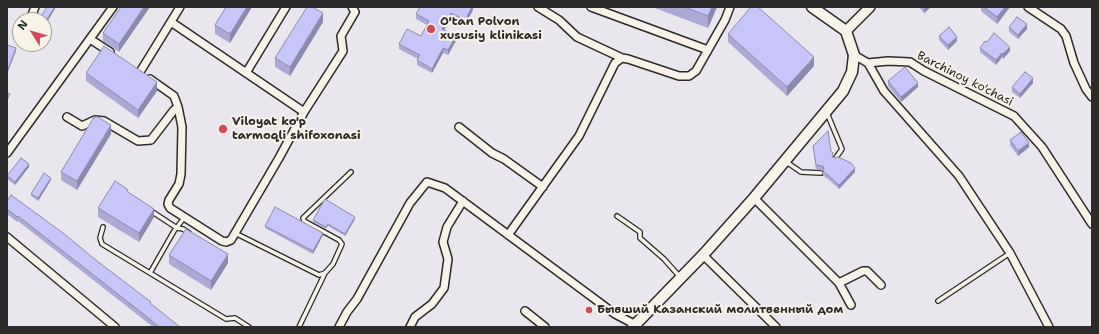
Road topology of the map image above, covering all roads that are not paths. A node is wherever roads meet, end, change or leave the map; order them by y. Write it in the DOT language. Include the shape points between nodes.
graph roads {
  1 [pos="114,7"];
  2 [pos="180,7"];
  3 [pos="286,7"];
  4 [pos="352,7"];
  5 [pos="538,7"];
  6 [pos="592,7"];
  7 [pos="730,7"];
  8 [pos="812,7"];
  9 [pos="870,7"];
  10 [pos="1028,7"];
  11 [pos="171,22"];
  12 [pos="846,31"];
  13 [pos="90,39"];
  14 [pos="708,50"];
  15 [pos="115,55"];
  16 [pos="854,55"];
  17 [pos="622,58"];
  18 [pos="868,63"];
  19 [pos="246,74"];
  20 [pos="1092,97"];
  21 [pos="178,107"];
  22 [pos="826,111"];
  23 [pos="304,112"];
  24 [pos="67,117"];
  25 [pos="459,127"];
  26 [pos="7,153"];
  27 [pos="835,159"];
  28 [pos="784,161"];
  29 [pos="351,172"];
  30 [pos="821,173"];
  31 [pos="543,187"];
  32 [pos="754,198"];
  33 [pos="463,201"];
  34 [pos="150,211"];
  35 [pos="617,216"];
  36 [pos="184,217"];
  37 [pos="1092,224"];
  38 [pos="103,227"];
  39 [pos="177,228"];
  40 [pos="236,233"];
  41 [pos="508,235"];
  42 [pos="7,237"];
  43 [pos="196,238"];
  44 [pos="1010,253"];
  45 [pos="703,255"];
  46 [pos="150,273"];
  47 [pos="325,273"];
  48 [pos="681,278"];
  49 [pos="839,283"];
  50 [pos="881,285"];
  51 [pos="938,301"];
  52 [pos="851,305"];
  53 [pos="525,312"];
  54 [pos="635,326"];
  55 [pos="115,327"];
  56 [pos="249,327"];
  57 [pos="299,327"];
  58 [pos="339,327"];
  59 [pos="410,327"];
  60 [pos="545,327"];
  61 [pos="776,327"];
  62 [pos="1049,327"];
  1 -- 13 [label="street"];
  2 -- 11 [label="street"];
  3 -- 19 [label="street"];
  4 -- 23 [label="street" via="355,12 341,36 343,51"];
  5 -- 17 [label="street" via="559,20 577,37"];
  6 -- 14 [label="street"];
  7 -- 14 [label="street"];
  8 -- 12 [label="main road"];
  9 -- 12 [label="street"];
  10 -- 20 [label="street" via="1061,29 1066,36 1074,64"];
  11 -- 19 [label="street"];
  11 -- 21 [label="street" via="136,70 174,96"];
  12 -- 16 [label="main road"];
  13 -- 15 [label="street"];
  13 -- 26 [label="street"];
  14 -- 17 [label="street" via="696,71 689,76 679,76"];
  16 -- 18 [label="street"];
  16 -- 22 [label="main road" via="852,72 843,91"];
  17 -- 31 [label="street" via="615,63 579,136"];
  18 -- 37 [label="street, Barchinoy ko'chasi" via="910,62 1014,116 1042,147"];
  18 -- 44 [label="street" via="884,91 960,176"];
  19 -- 23 [label="street"];
  21 -- 24 [label="street" via="151,140 138,141 104,121 94,120 82,126"];
  21 -- 36 [label="street" via="182,127 181,174 179,184 168,204"];
  22 -- 27 [label="lane" via="842,149"];
  22 -- 28 [label="main road"];
  23 -- 40 [label="street"];
  25 -- 31 [label="street"];
  28 -- 30 [label="lane" via="801,172"];
  28 -- 32 [label="main road"];
  29 -- 47 [label="lane" via="303,218 342,244 333,264"];
  31 -- 41 [label="street"];
  32 -- 45 [label="main road"];
  32 -- 49 [label="street"];
  33 -- 41 [label="street"];
  33 -- 58 [label="street" via="445,188 427,182 410,203 358,299"];
  33 -- 59 [label="street" via="447,227 443,242 448,259 444,288 432,304 415,317"];
  34 -- 39 [label="lane"];
  35 -- 48 [label="lane" via="640,232 640,238 664,258"];
  36 -- 39 [label="lane"];
  36 -- 40 [label="street" via="222,241 231,240"];
  38 -- 46 [label="lane" via="100,238 102,244"];
  39 -- 43 [label="lane"];
  39 -- 46 [label="lane"];
  40 -- 47 [label="lane" via="318,275"];
  41 -- 54 [label="street"];
  42 -- 55 [label="street"];
  44 -- 51 [label="lane"];
  44 -- 62 [label="street"];
  45 -- 48 [label="main road"];
  45 -- 61 [label="street"];
  46 -- 56 [label="lane" via="226,319 235,318"];
  47 -- 57 [label="lane"];
  48 -- 54 [label="main road"];
  49 -- 50 [label="street" via="867,271"];
  49 -- 52 [label="street"];
  53 -- 60 [label="street"];
}
